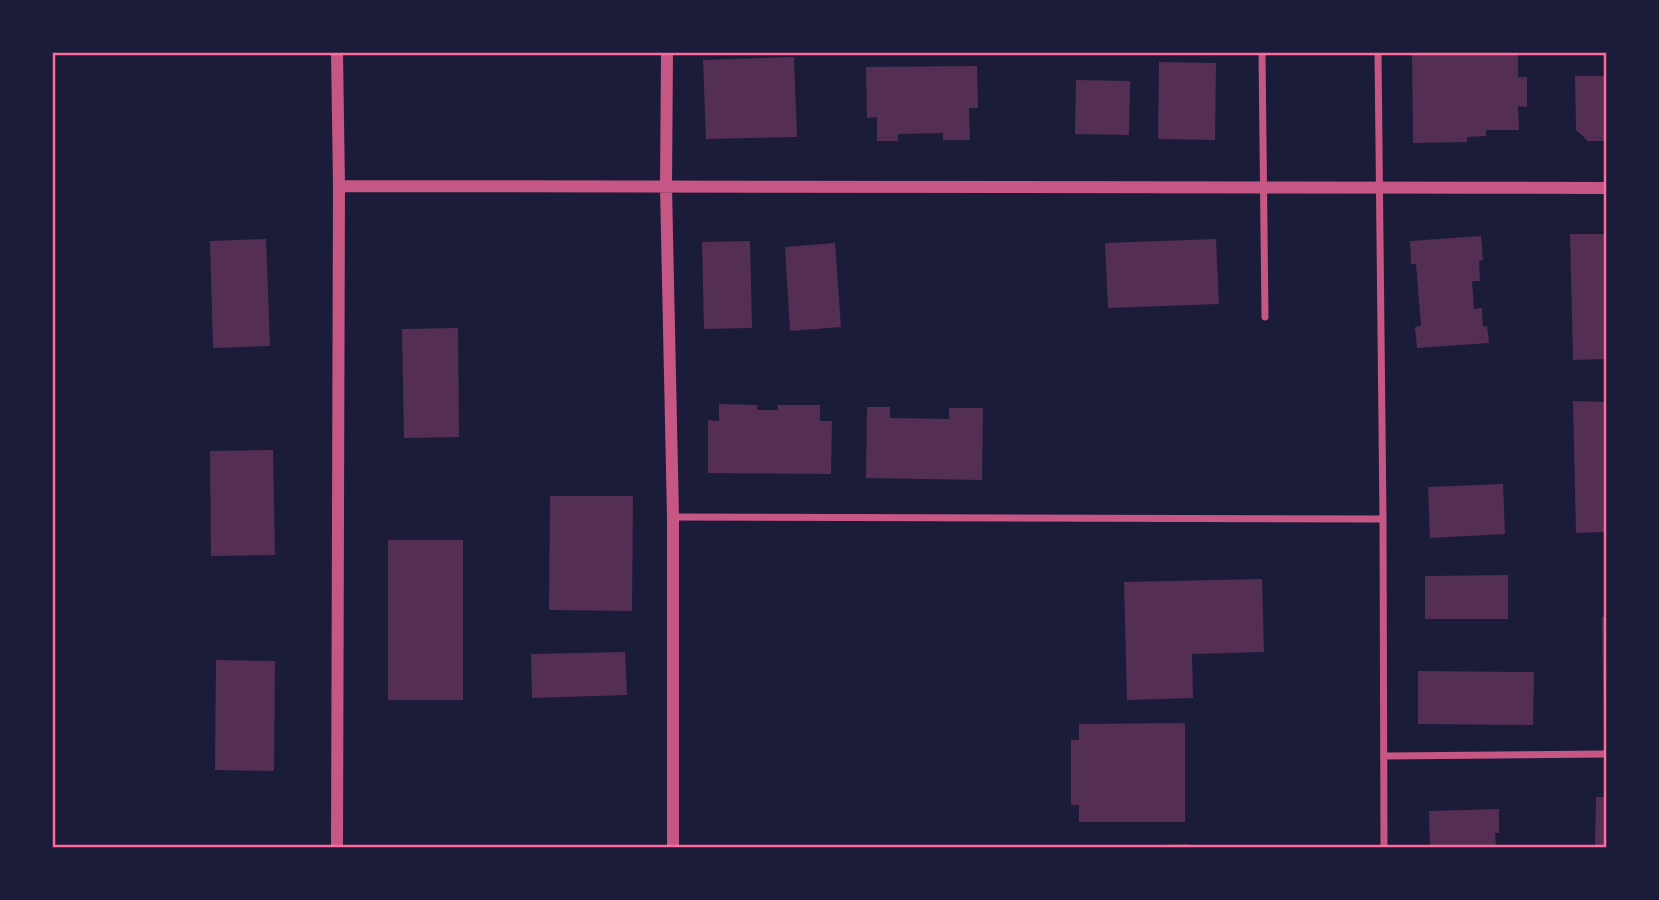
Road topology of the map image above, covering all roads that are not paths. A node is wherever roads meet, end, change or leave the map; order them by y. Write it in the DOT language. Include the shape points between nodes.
graph roads {
  1 [pos="337,52"];
  2 [pos="667,52"];
  3 [pos="1262,52"];
  4 [pos="1378,52"];
  5 [pos="339,186"];
  6 [pos="666,187"];
  7 [pos="1265,187"];
  8 [pos="1380,187"];
  9 [pos="1606,188"];
  10 [pos="1265,317"];
  11 [pos="673,517"];
  12 [pos="1383,519"];
  13 [pos="1606,754"];
  14 [pos="1384,756"];
  15 [pos="337,848"];
  16 [pos="673,848"];
  17 [pos="1384,848"];
  1 -- 5 [label="street"];
  2 -- 6 [label="street"];
  3 -- 7 [label="street"];
  4 -- 8 [label="street"];
  5 -- 6 [label="street"];
  5 -- 15 [label="street"];
  6 -- 7 [label="street"];
  6 -- 11 [label="street"];
  7 -- 8 [label="street"];
  7 -- 10 [label="street"];
  8 -- 9 [label="street"];
  8 -- 12 [label="street"];
  11 -- 12 [label="street"];
  11 -- 16 [label="street"];
  12 -- 14 [label="street"];
  13 -- 14 [label="street"];
  14 -- 17 [label="street"];
}
